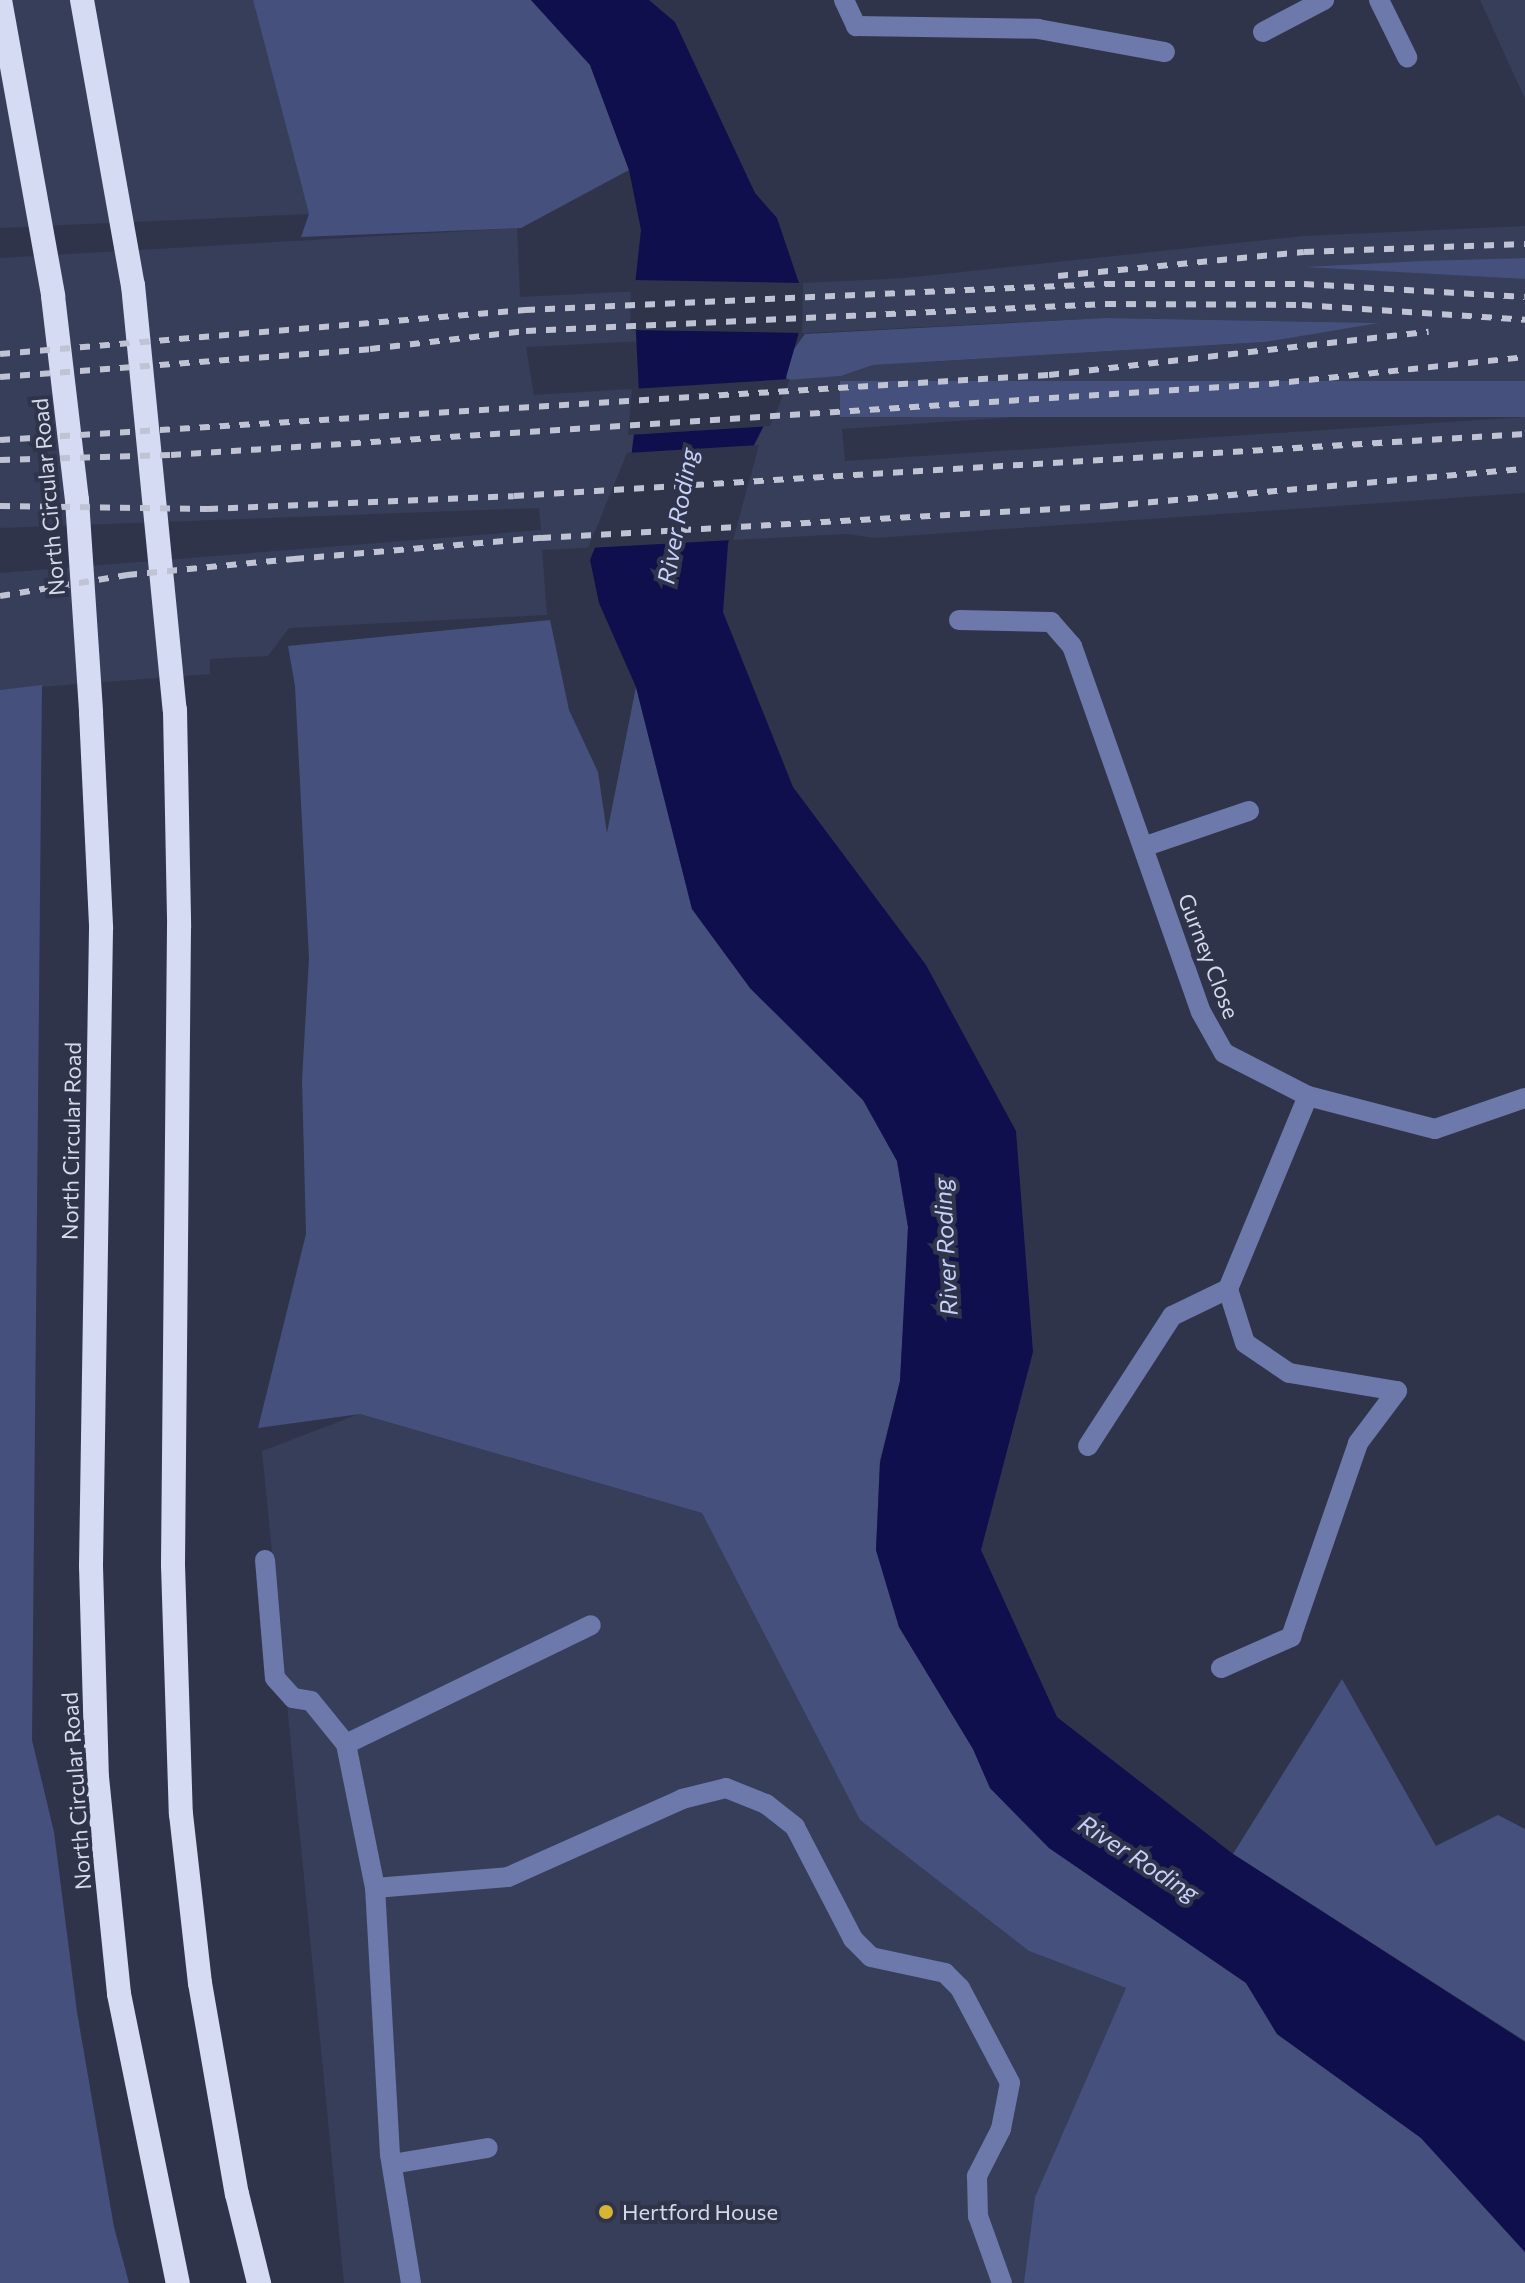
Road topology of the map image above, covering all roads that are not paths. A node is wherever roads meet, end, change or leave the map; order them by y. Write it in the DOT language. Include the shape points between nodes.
graph roads {
  1 [pos="0,0"];
  2 [pos="82,0"];
  3 [pos="844,0"];
  4 [pos="1324,0"];
  5 [pos="1379,0"];
  6 [pos="1263,32"];
  7 [pos="1165,52"];
  8 [pos="1407,57"];
  9 [pos="959,620"];
  10 [pos="1249,811"];
  11 [pos="1143,847"];
  12 [pos="1308,1096"];
  13 [pos="1525,1098"];
  14 [pos="1228,1289"];
  15 [pos="1088,1446"];
  16 [pos="265,1560"];
  17 [pos="591,1625"];
  18 [pos="1221,1668"];
  19 [pos="346,1744"];
  20 [pos="375,1888"];
  21 [pos="488,2148"];
  22 [pos="392,2164"];
  23 [pos="178,2283"];
  24 [pos="259,2283"];
  25 [pos="411,2283"];
  26 [pos="1002,2283"];
  1 -- 23 [label="highway, North Circular Road" via="53,296 77,500 91,713 101,929 91,1566 100,1820 119,1994"];
  2 -- 24 [label="highway" via="133,285 175,710 179,927 172,1534 181,1814 200,1983 237,2194"];
  3 -- 7 [label="street" via="856,26 1038,29"];
  4 -- 6 [label="street"];
  5 -- 8 [label="street"];
  9 -- 11 [label="street, Gurney Close" via="1025,618 1060,629 1080,667"];
  10 -- 11 [label="street"];
  11 -- 12 [label="street, Gurney Close" via="1201,1012 1224,1053"];
  12 -- 13 [label="street, Gurney Close" via="1435,1129"];
  12 -- 14 [label="street"];
  14 -- 15 [label="street" via="1172,1316"];
  14 -- 18 [label="street" via="1245,1343 1289,1373 1397,1391 1358,1443 1291,1637"];
  16 -- 19 [label="street" via="275,1678 293,1698 311,1701"];
  17 -- 19 [label="street"];
  19 -- 20 [label="street"];
  20 -- 22 [label="street"];
  20 -- 26 [label="street" via="508,1877 682,1799 726,1788 766,1804 795,1827 853,1939 871,1957 945,1973 960,1988 1010,2083 1001,2129 977,2176 978,2216"];
  21 -- 22 [label="street"];
  22 -- 25 [label="street"];
}
